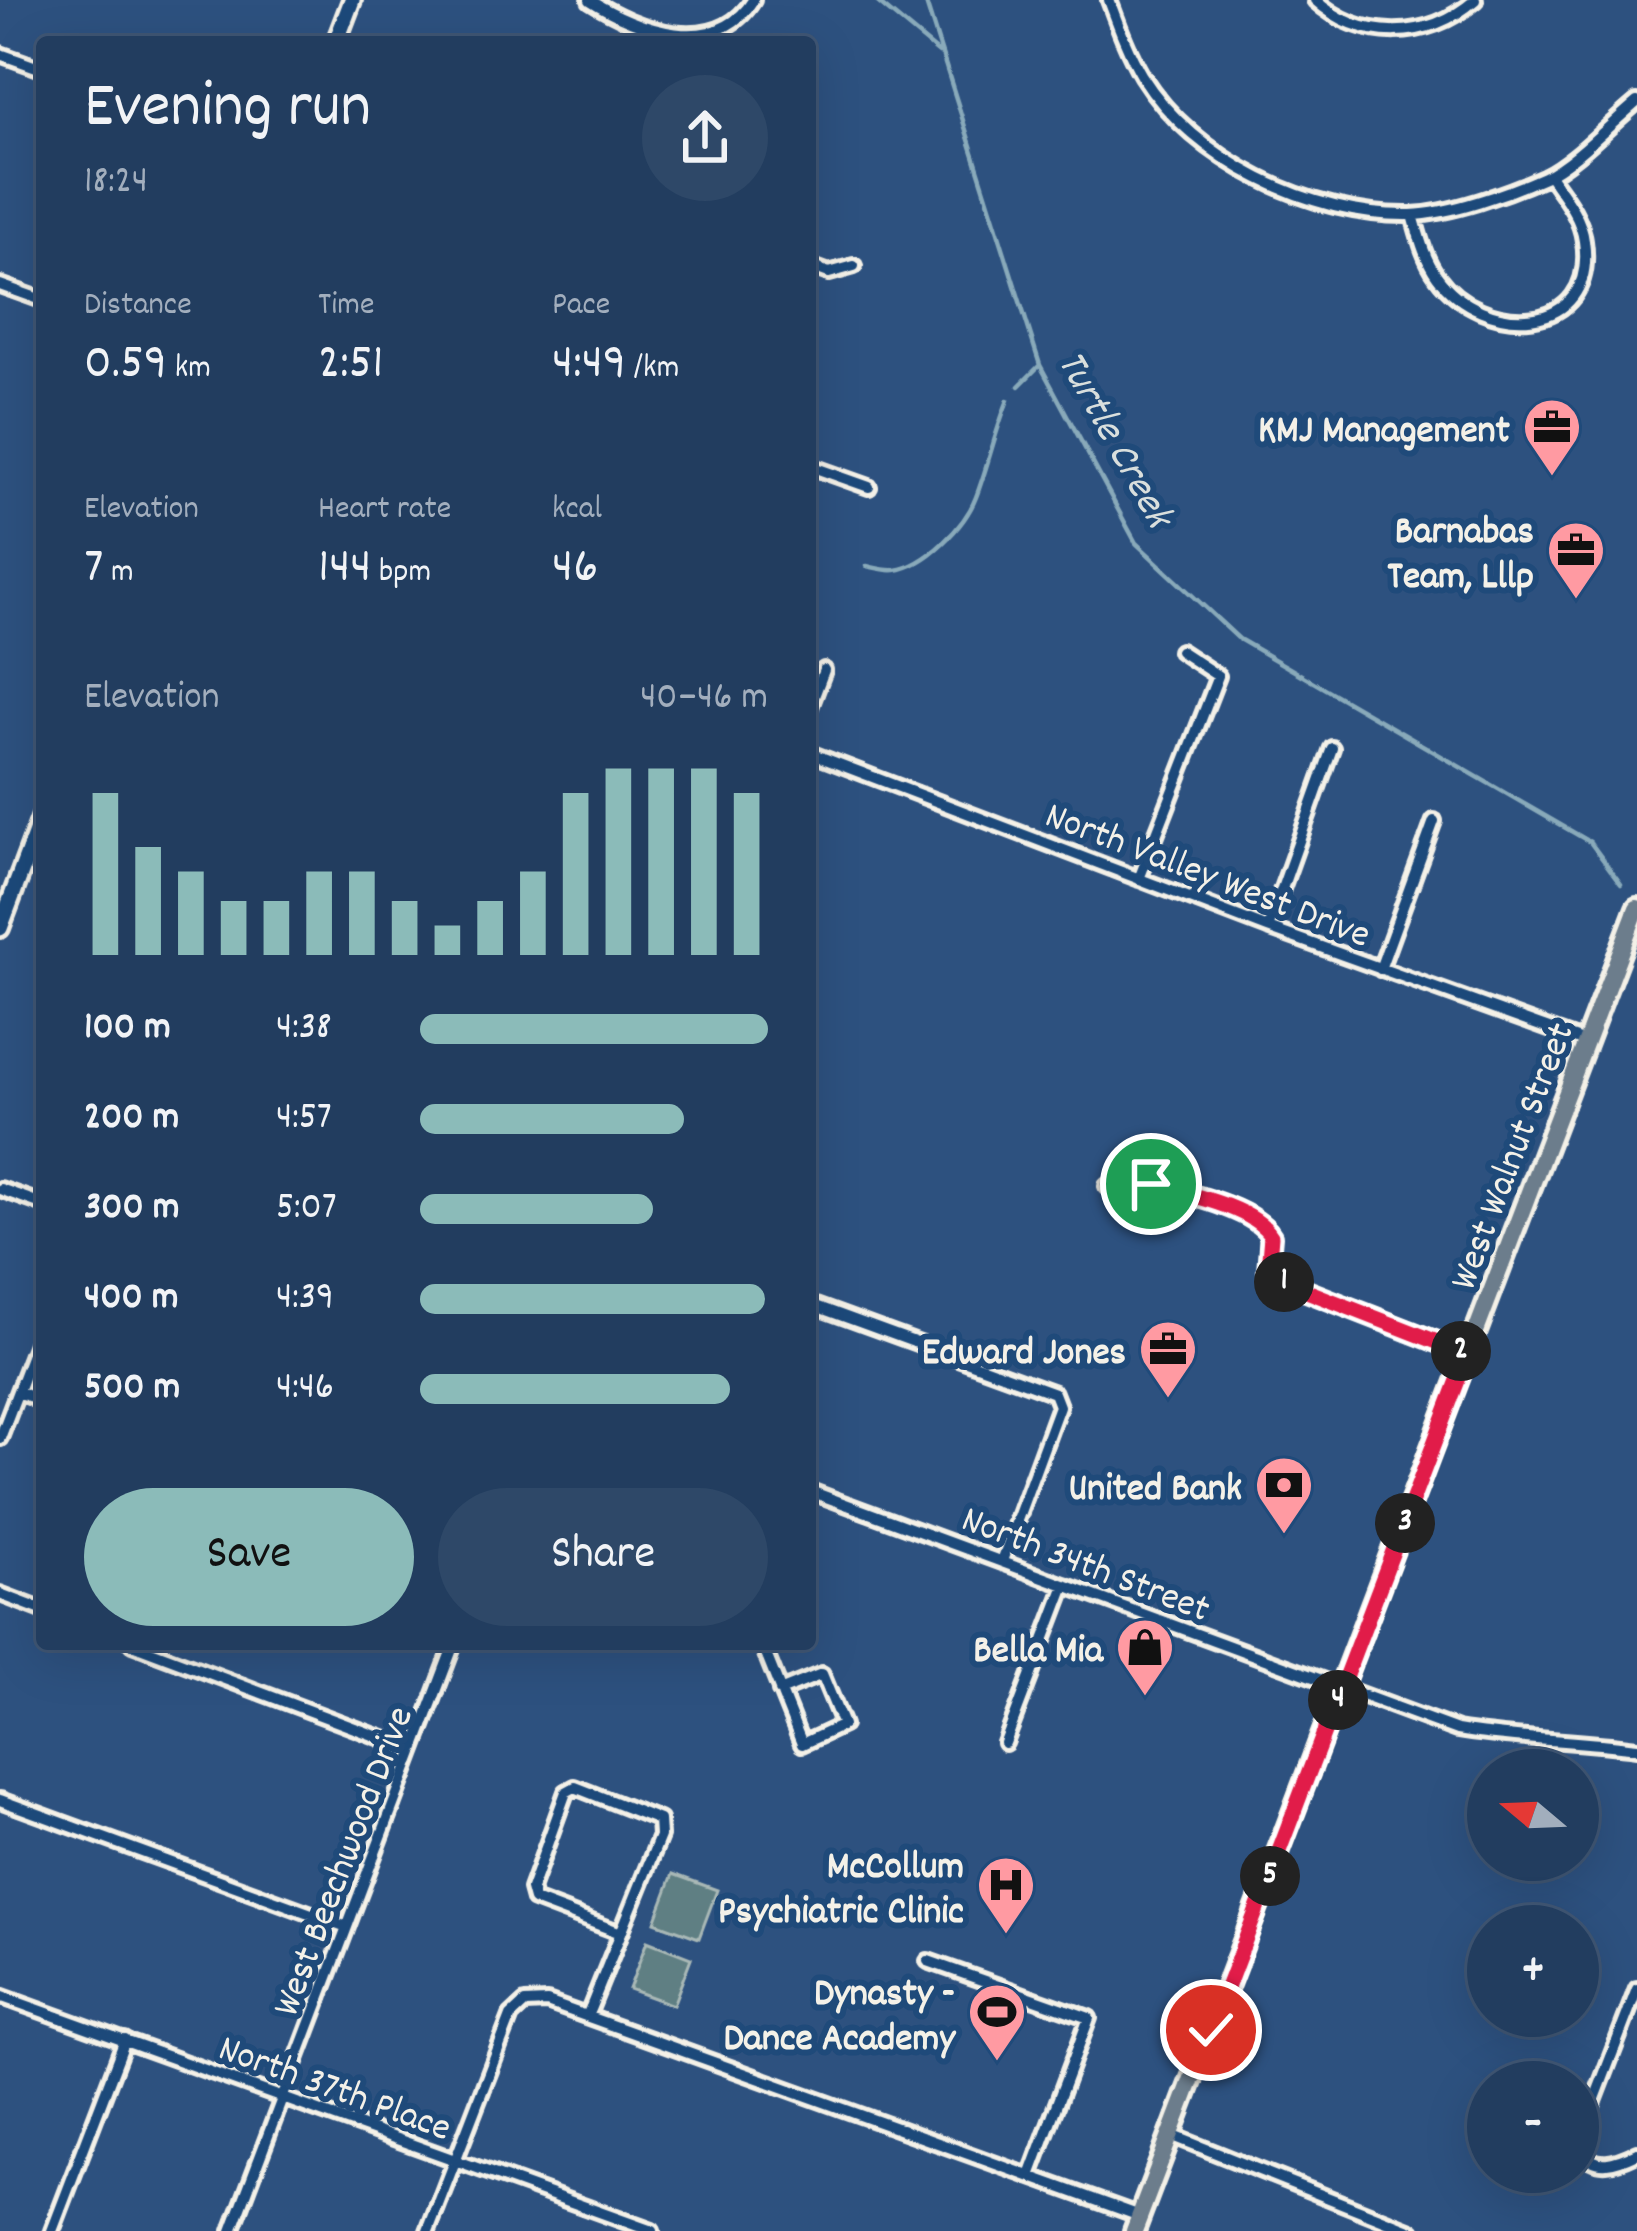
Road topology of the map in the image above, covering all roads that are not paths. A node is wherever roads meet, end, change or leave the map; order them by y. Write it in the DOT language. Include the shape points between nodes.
graph roads {
  1 [pos="352,0"];
  2 [pos="591,0"];
  3 [pos="753,0"];
  4 [pos="1109,0"];
  5 [pos="1315,0"];
  6 [pos="1474,0"];
  7 [pos="339,36"];
  8 [pos="0,54"];
  9 [pos="36,67"];
  10 [pos="1637,102"];
  11 [pos="1549,175"];
  12 [pos="1413,215"];
  13 [pos="854,266"];
  14 [pos="816,268"];
  15 [pos="0,285"];
  16 [pos="36,298"];
  17 [pos="816,468"];
  18 [pos="869,487"];
  19 [pos="1180,651"];
  20 [pos="824,670"];
  21 [pos="816,691"];
  22 [pos="1333,748"];
  23 [pos="816,756"];
  24 [pos="1434,821"];
  25 [pos="36,828"];
  26 [pos="1139,879"];
  27 [pos="8,884"];
  28 [pos="1637,908"];
  29 [pos="0,928"];
  30 [pos="1268,928"];
  31 [pos="1380,969"];
  32 [pos="1588,1043"];
  33 [pos="1106,1186"];
  34 [pos="0,1189"];
  35 [pos="36,1202"];
  36 [pos="816,1306"];
  37 [pos="36,1344"];
  38 [pos="1468,1354"];
  39 [pos="18,1392"];
  40 [pos="36,1399"];
  41 [pos="0,1438"];
  42 [pos="816,1493"];
  43 [pos="1002,1561"];
  44 [pos="1065,1585"];
  45 [pos="0,1594"];
  46 [pos="36,1608"];
  47 [pos="148,1650"];
  48 [pos="452,1650"];
  49 [pos="764,1650"];
  50 [pos="1342,1690"];
  51 [pos="780,1691"];
  52 [pos="1005,1743"];
  53 [pos="1637,1748"];
  54 [pos="413,1750"];
  55 [pos="0,1799"];
  56 [pos="347,1927"];
  57 [pos="621,1933"];
  58 [pos="928,1961"];
  59 [pos="1637,1989"];
  60 [pos="0,1996"];
  61 [pos="587,2016"];
  62 [pos="125,2040"];
  63 [pos="283,2098"];
  64 [pos="1171,2135"];
  65 [pos="1637,2153"];
  66 [pos="454,2161"];
  67 [pos="1030,2176"];
  68 [pos="1137,2224"];
  69 [pos="52,2231"];
  70 [pos="232,2231"];
  71 [pos="428,2231"];
  72 [pos="652,2231"];
  73 [pos="1412,2231"];
  1 -- 7 [label="main road"];
  2 -- 3 [label="street" via="621,19 687,35 721,30"];
  4 -- 12 [label="street" via="1144,80 1237,166 1323,202"];
  5 -- 6 [label="street" via="1371,30 1414,32"];
  8 -- 9 [label="street"];
  10 -- 11 [label="street"];
  11 -- 12 [label="street"];
  11 -- 12 [label="street" via="1576,216 1585,258 1569,302 1546,316 1502,319 1456,297 1436,274"];
  13 -- 14 [label="street"];
  15 -- 16 [label="street"];
  17 -- 18 [label="street"];
  19 -- 26 [label="street" via="1218,676"];
  20 -- 21 [label="street"];
  22 -- 30 [label="street"];
  23 -- 26 [label="street, North Valley West Drive"];
  24 -- 31 [label="street"];
  25 -- 27 [label="main road"];
  26 -- 30 [label="street, North Valley West Drive"];
  27 -- 29 [label="main road"];
  28 -- 32 [label="main road, West Walnut Street"];
  30 -- 31 [label="street, North Valley West Drive"];
  31 -- 32 [label="street, North Valley West Drive"];
  32 -- 38 [label="main road, West Walnut Street"];
  33 -- 38 [label="street" via="1151,1184 1244,1215 1269,1231 1268,1270 1276,1279"];
  34 -- 35 [label="street"];
  36 -- 43 [label="street" via="1054,1393 1059,1406"];
  37 -- 39 [label="street"];
  38 -- 50 [label="main road, West Walnut Street"];
  39 -- 40 [label="street"];
  39 -- 41 [label="street"];
  42 -- 43 [label="street, North 34th Street"];
  43 -- 44 [label="street, North 34th Street"];
  44 -- 50 [label="street, North 34th Street"];
  44 -- 52 [label="street"];
  45 -- 46 [label="street"];
  47 -- 54 [label="street"];
  48 -- 54 [label="street, West Beechwood Drive"];
  49 -- 51 [label="street"];
  50 -- 53 [label="street, North 34th Street" via="1457,1730"];
  50 -- 64 [label="main road, West Walnut Street"];
  51 -- 51 [label="street" via="802,1744 843,1725 822,1674"];
  54 -- 56 [label="street, West Beechwood Drive"];
  55 -- 56 [label="street"];
  56 -- 63 [label="street, West Beechwood Drive"];
  57 -- 57 [label="street" via="660,1836 659,1820 575,1787 566,1792 531,1888 535,1900"];
  57 -- 61 [label="street"];
  58 -- 67 [label="street" via="1089,2018"];
  59 -- 65 [label="street" via="1580,2135 1591,2162"];
  60 -- 62 [label="street, North 37th Place"];
  61 -- 66 [label="street" via="547,2002 525,2003 512,2016"];
  61 -- 67 [label="street"];
  62 -- 63 [label="street, North 37th Place"];
  62 -- 69 [label="street"];
  63 -- 66 [label="street, North 37th Place"];
  63 -- 70 [label="street, West Beechwood Drive"];
  64 -- 68 [label="main road, West Walnut Street"];
  64 -- 73 [label="street"];
  66 -- 71 [label="street"];
  66 -- 72 [label="street, North 37th Place"];
  67 -- 68 [label="street"];
}
